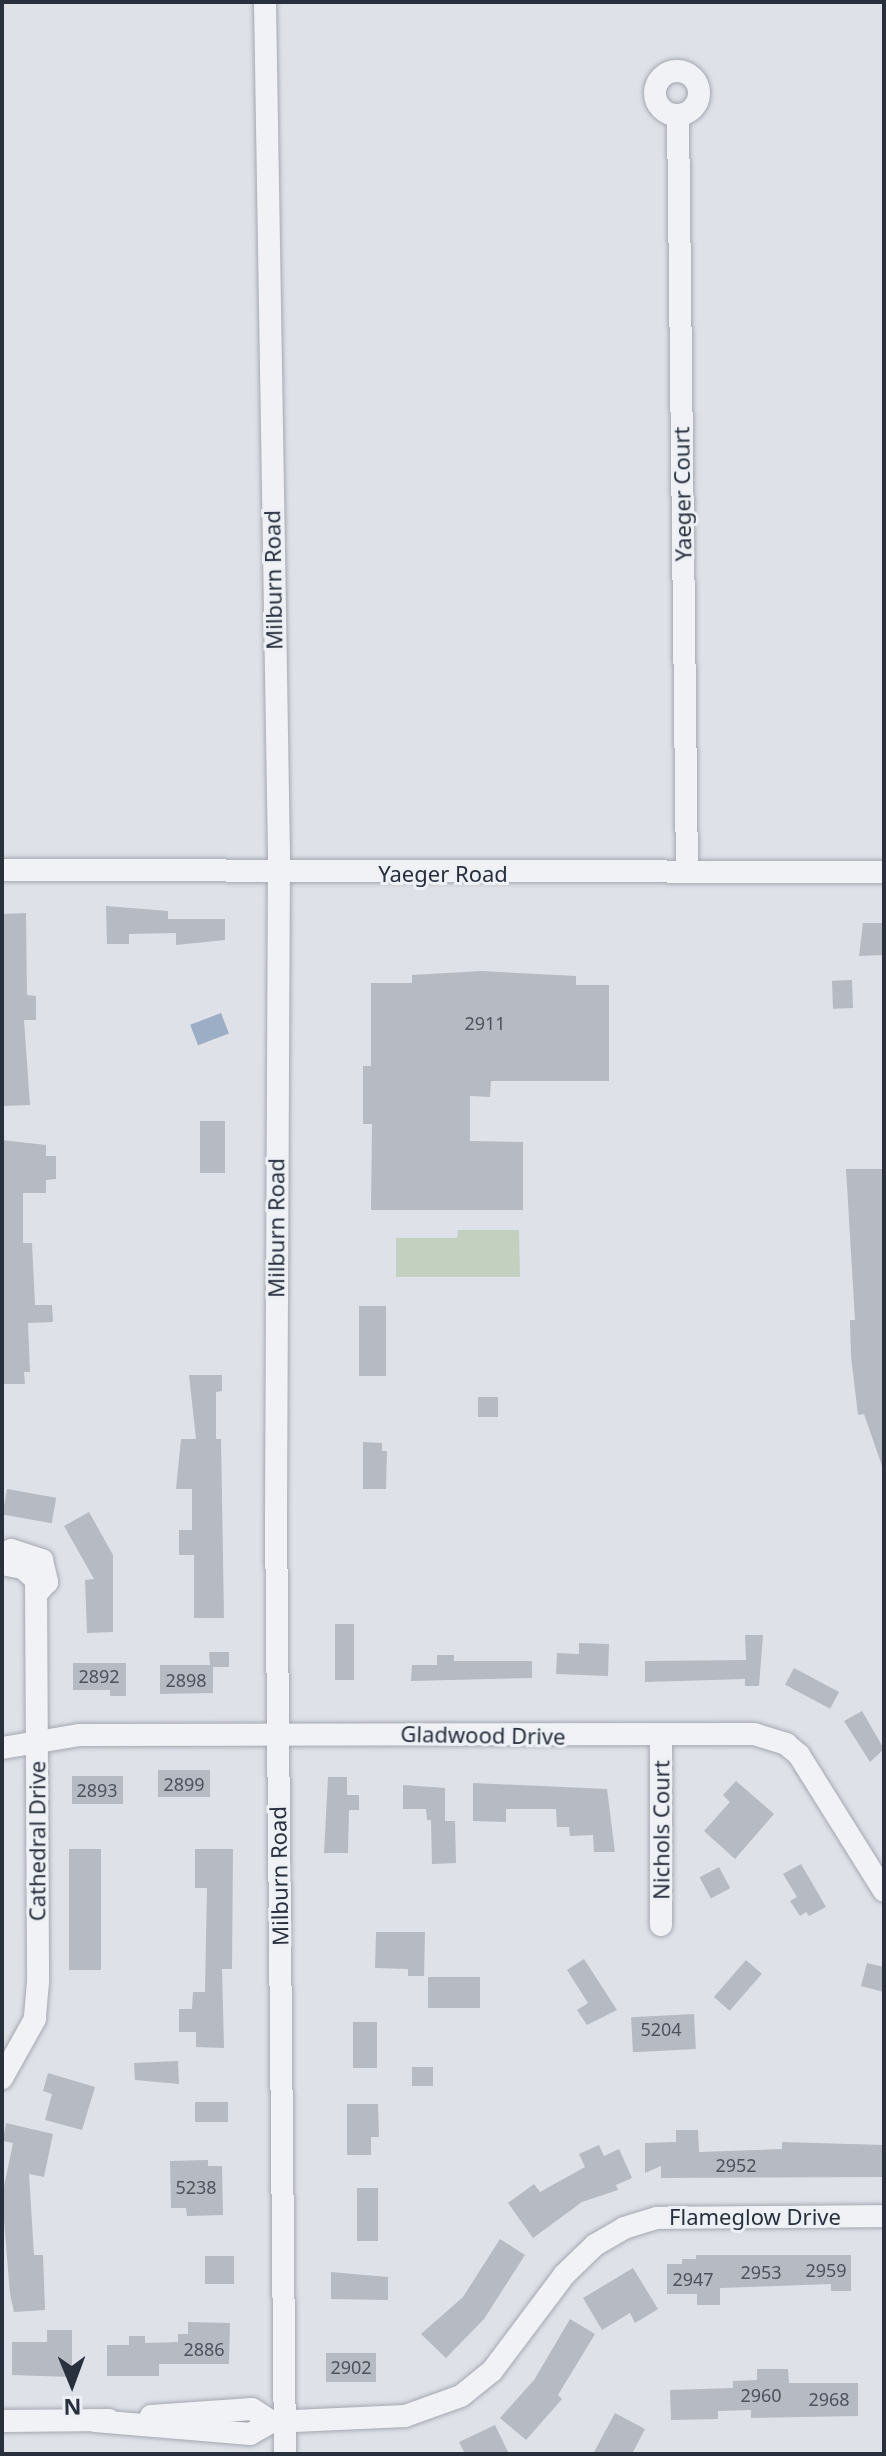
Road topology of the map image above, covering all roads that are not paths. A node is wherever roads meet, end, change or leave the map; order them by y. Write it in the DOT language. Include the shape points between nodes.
graph roads {
  1 [pos="265,2"];
  2 [pos="678,115"];
  3 [pos="2,870"];
  4 [pos="687,872"];
  5 [pos="884,872"];
  6 [pos="279,874"];
  7 [pos="3,1564"];
  8 [pos="277,1734"];
  9 [pos="661,1736"];
  10 [pos="36,1739"];
  11 [pos="2,1748"];
  12 [pos="884,1891"];
  13 [pos="661,1925"];
  14 [pos="2,2078"];
  15 [pos="884,2216"];
  16 [pos="2,2421"];
  17 [pos="279,2421"];
  18 [pos="285,2454"];
  1 -- 6 [label="street, Milburn Road"];
  2 -- 4 [label="street, Yaeger Court"];
  3 -- 6 [label="street, Yaeger Road"];
  4 -- 5 [label="street, Yaeger Road"];
  4 -- 6 [label="street, Yaeger Road"];
  6 -- 8 [label="street, Milburn Road"];
  7 -- 10 [label="street, Cathedral Drive" via="23,1568 36,1580"];
  8 -- 9 [label="street, Gladwood Drive"];
  8 -- 10 [label="street, Gladwood Drive"];
  8 -- 17 [label="street, Milburn Road"];
  9 -- 12 [label="street, Gladwood Drive" via="754,1734 786,1744 799,1755"];
  9 -- 13 [label="street, Nichols Court"];
  10 -- 11 [label="street, Gladwood Drive"];
  10 -- 14 [label="street, Cathedral Drive" via="37,2002 23,2047"];
  15 -- 17 [label="street, Flameglow Drive" via="640,2222 583,2255 492,2371 461,2396 405,2416"];
  16 -- 17 [label="street, Flameglow Drive" via="95,2421 250,2434"];
  17 -- 18 [label="street, Milburn Road"];
}
